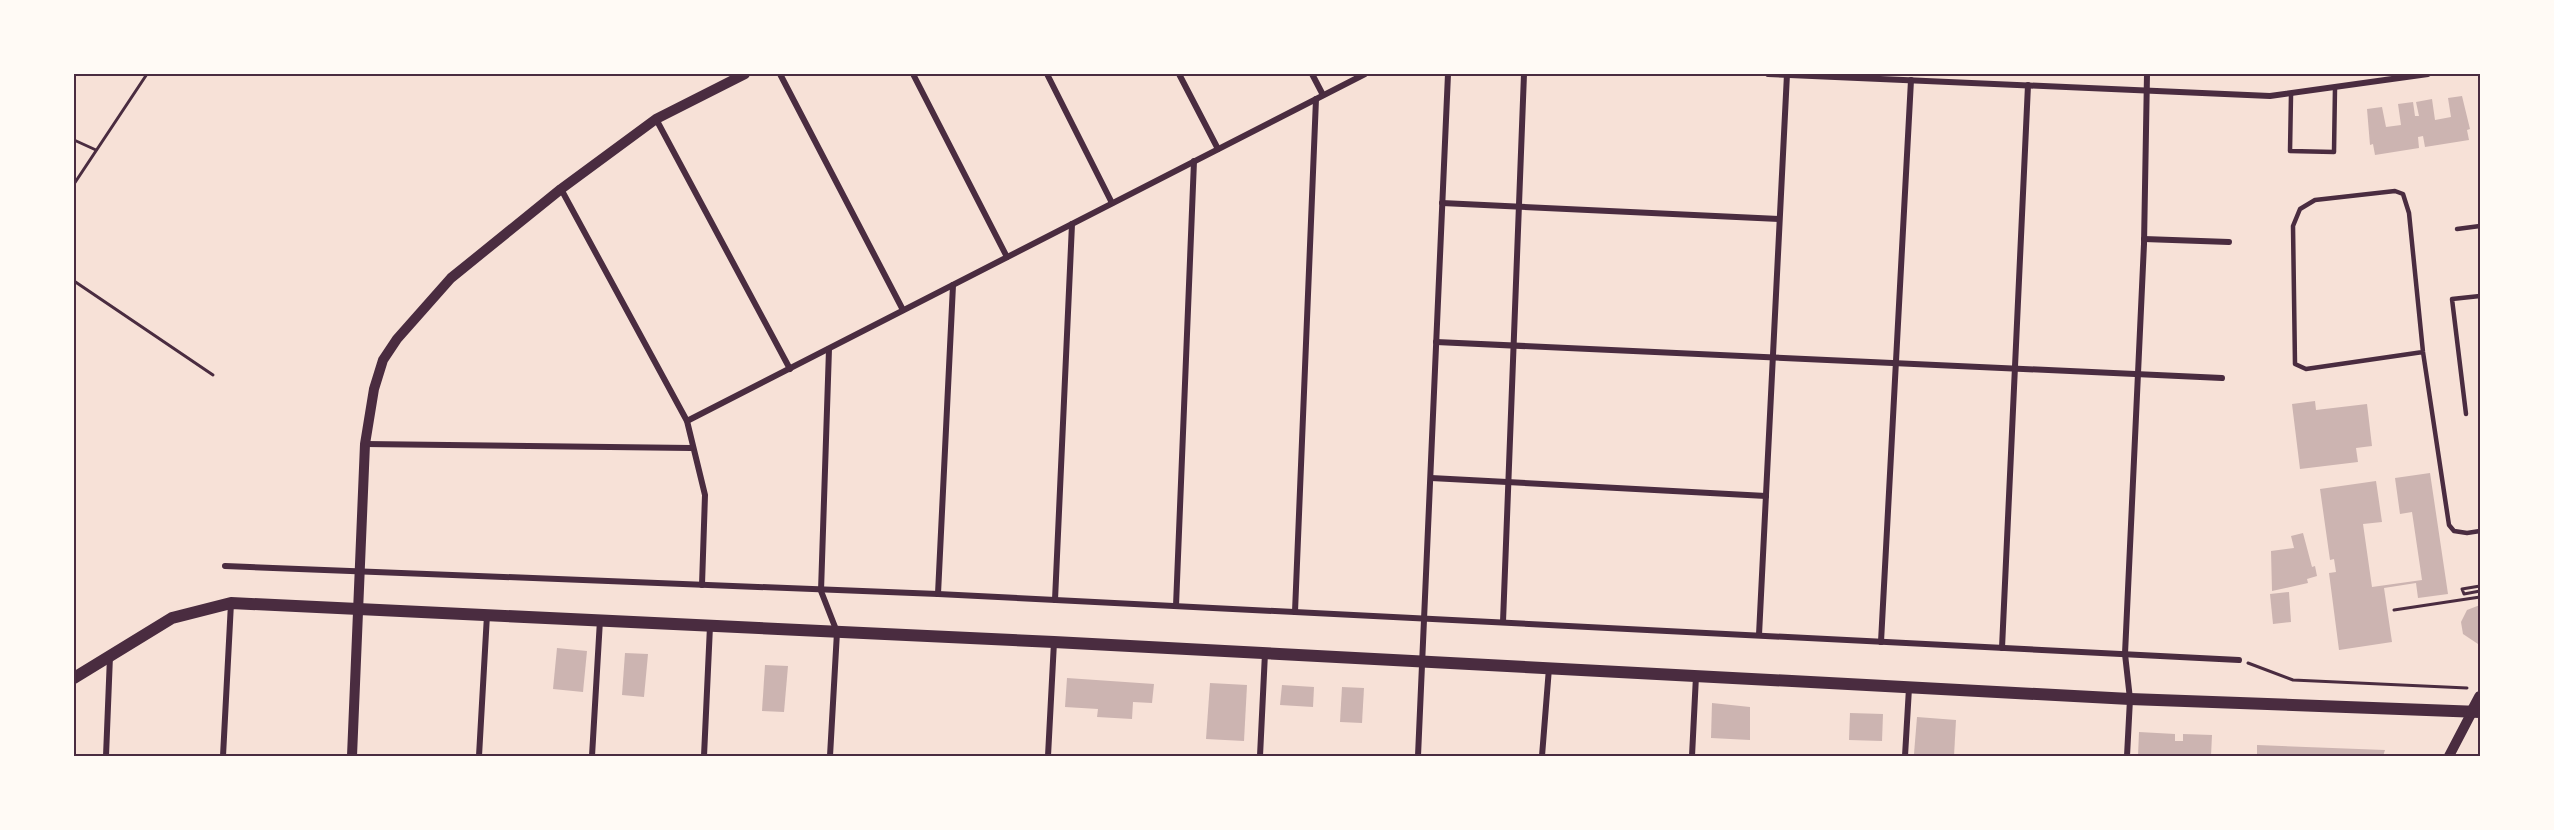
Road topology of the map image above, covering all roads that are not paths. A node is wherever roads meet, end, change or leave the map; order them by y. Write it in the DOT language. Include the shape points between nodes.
graph roads {
  1 [pos="745,74"];
  2 [pos="780,74"];
  3 [pos="914,74"];
  4 [pos="1047,74"];
  5 [pos="1179,74"];
  6 [pos="1312,74"];
  7 [pos="1365,74"];
  8 [pos="1448,74"];
  9 [pos="1524,74"];
  10 [pos="1768,74"];
  11 [pos="1786,74"];
  12 [pos="2147,74"];
  13 [pos="2428,74"];
  14 [pos="1911,80"];
  15 [pos="2028,85"];
  16 [pos="2336,88"];
  17 [pos="2147,90"];
  18 [pos="1323,95"];
  19 [pos="2291,95"];
  20 [pos="1316,99"];
  21 [pos="656,119"];
  22 [pos="1218,149"];
  23 [pos="1194,161"];
  24 [pos="561,189"];
  25 [pos="1112,203"];
  26 [pos="1442,204"];
  27 [pos="1519,207"];
  28 [pos="1779,219"];
  29 [pos="1072,224"];
  30 [pos="2481,226"];
  31 [pos="2457,229"];
  32 [pos="2144,239"];
  33 [pos="2229,242"];
  34 [pos="1007,257"];
  35 [pos="953,285"];
  36 [pos="2481,296"];
  37 [pos="903,310"];
  38 [pos="1436,342"];
  39 [pos="1514,345"];
  40 [pos="829,349"];
  41 [pos="2423,352"];
  42 [pos="1771,357"];
  43 [pos="1896,363"];
  44 [pos="790,369"];
  45 [pos="2015,369"];
  46 [pos="2138,374"];
  47 [pos="2222,378"];
  48 [pos="2466,414"];
  49 [pos="687,422"];
  50 [pos="365,444"];
  51 [pos="692,448"];
  52 [pos="1431,478"];
  53 [pos="1509,482"];
  54 [pos="1766,496"];
  55 [pos="2481,531"];
  56 [pos="225,566"];
  57 [pos="362,572"];
  58 [pos="702,585"];
  59 [pos="821,591"];
  60 [pos="938,594"];
  61 [pos="1055,600"];
  62 [pos="231,603"];
  63 [pos="1176,606"];
  64 [pos="360,611"];
  65 [pos="1295,612"];
  66 [pos="487,614"];
  67 [pos="1425,618"];
  68 [pos="600,620"];
  69 [pos="1503,622"];
  70 [pos="711,625"];
  71 [pos="837,632"];
  72 [pos="1759,635"];
  73 [pos="1054,642"];
  74 [pos="1881,642"];
  75 [pos="2002,648"];
  76 [pos="1265,653"];
  77 [pos="2125,654"];
  78 [pos="110,656"];
  79 [pos="2239,660"];
  80 [pos="1423,661"];
  81 [pos="1549,668"];
  82 [pos="1696,676"];
  83 [pos="74,678"];
  84 [pos="1908,688"];
  85 [pos="2481,697"];
  86 [pos="2130,699"];
  87 [pos="2476,712"];
  88 [pos="106,756"];
  89 [pos="223,756"];
  90 [pos="352,756"];
  91 [pos="479,756"];
  92 [pos="592,756"];
  93 [pos="704,756"];
  94 [pos="830,756"];
  95 [pos="1048,756"];
  96 [pos="1260,756"];
  97 [pos="1418,756"];
  98 [pos="1542,756"];
  99 [pos="1692,756"];
  100 [pos="1905,756"];
  101 [pos="2127,756"];
  102 [pos="2449,756"];
  1 -- 21 [label="street"];
  2 -- 37 [label="street"];
  3 -- 34 [label="street"];
  4 -- 25 [label="street"];
  5 -- 22 [label="street"];
  6 -- 18 [label="street"];
  7 -- 18 [label="street"];
  8 -- 26 [label="street"];
  9 -- 27 [label="street"];
  10 -- 11 [label="street"];
  11 -- 14 [label="street"];
  11 -- 28 [label="street"];
  12 -- 17 [label="street"];
  13 -- 16 [label="street"];
  14 -- 15 [label="street"];
  14 -- 43 [label="street"];
  15 -- 17 [label="street"];
  15 -- 45 [label="street"];
  16 -- 19 [label="street"];
  16 -- 19 [label="lane" via="2334,152 2290,151"];
  17 -- 19 [label="street"];
  17 -- 32 [label="street"];
  18 -- 20 [label="street"];
  20 -- 22 [label="street"];
  20 -- 65 [label="street"];
  21 -- 24 [label="street"];
  21 -- 44 [label="street"];
  22 -- 23 [label="street"];
  23 -- 25 [label="street"];
  23 -- 63 [label="street"];
  24 -- 49 [label="street"];
  24 -- 50 [label="street" via="451,278 397,339 383,360 374,389"];
  25 -- 29 [label="street"];
  26 -- 27 [label="street"];
  26 -- 38 [label="street"];
  27 -- 28 [label="street"];
  27 -- 39 [label="street"];
  28 -- 42 [label="street"];
  29 -- 34 [label="street"];
  29 -- 61 [label="street"];
  30 -- 31 [label="lane"];
  32 -- 33 [label="street"];
  32 -- 46 [label="street"];
  34 -- 35 [label="street"];
  35 -- 37 [label="street"];
  35 -- 60 [label="street"];
  36 -- 48 [label="lane" via="2452,299"];
  37 -- 40 [label="street"];
  38 -- 39 [label="street"];
  38 -- 52 [label="street"];
  39 -- 42 [label="street"];
  39 -- 53 [label="street"];
  40 -- 44 [label="street"];
  40 -- 59 [label="street"];
  41 -- 41 [label="lane" via="2409,213 2403,194 2395,191 2314,200 2300,209 2293,226 2295,364 2306,369"];
  41 -- 55 [label="lane" via="2449,525 2454,531"];
  42 -- 43 [label="street"];
  42 -- 54 [label="street"];
  43 -- 45 [label="street"];
  43 -- 74 [label="street"];
  44 -- 49 [label="street"];
  45 -- 46 [label="street"];
  45 -- 75 [label="street"];
  46 -- 47 [label="street"];
  46 -- 77 [label="street"];
  49 -- 51 [label="street"];
  50 -- 51 [label="street"];
  50 -- 57 [label="street"];
  51 -- 58 [label="street" via="705,495"];
  52 -- 53 [label="street"];
  52 -- 67 [label="street"];
  53 -- 54 [label="street"];
  53 -- 69 [label="street"];
  54 -- 72 [label="street"];
  56 -- 57 [label="street"];
  57 -- 58 [label="street"];
  57 -- 64 [label="street"];
  58 -- 59 [label="street"];
  59 -- 60 [label="street"];
  59 -- 71 [label="street"];
  60 -- 61 [label="street"];
  61 -- 63 [label="street"];
  62 -- 64 [label="main road"];
  62 -- 78 [label="main road" via="172,618"];
  62 -- 89 [label="street"];
  63 -- 65 [label="street"];
  64 -- 66 [label="main road"];
  64 -- 90 [label="street"];
  65 -- 67 [label="street"];
  66 -- 68 [label="main road"];
  66 -- 91 [label="street"];
  67 -- 69 [label="street"];
  67 -- 80 [label="street"];
  68 -- 70 [label="main road"];
  68 -- 92 [label="street"];
  69 -- 72 [label="street"];
  70 -- 71 [label="main road"];
  70 -- 93 [label="street"];
  71 -- 73 [label="main road"];
  71 -- 94 [label="street"];
  72 -- 74 [label="street"];
  73 -- 76 [label="main road"];
  73 -- 95 [label="street"];
  74 -- 75 [label="street"];
  75 -- 77 [label="street"];
  76 -- 80 [label="main road"];
  76 -- 96 [label="street"];
  77 -- 79 [label="street"];
  77 -- 86 [label="street"];
  78 -- 83 [label="main road"];
  78 -- 88 [label="street"];
  80 -- 81 [label="main road"];
  80 -- 97 [label="street"];
  81 -- 82 [label="main road"];
  81 -- 98 [label="street"];
  82 -- 84 [label="main road"];
  82 -- 99 [label="street"];
  84 -- 86 [label="main road"];
  84 -- 100 [label="street"];
  85 -- 87 [label="main road"];
  86 -- 87 [label="main road"];
  86 -- 101 [label="street"];
  87 -- 102 [label="street"];
}
